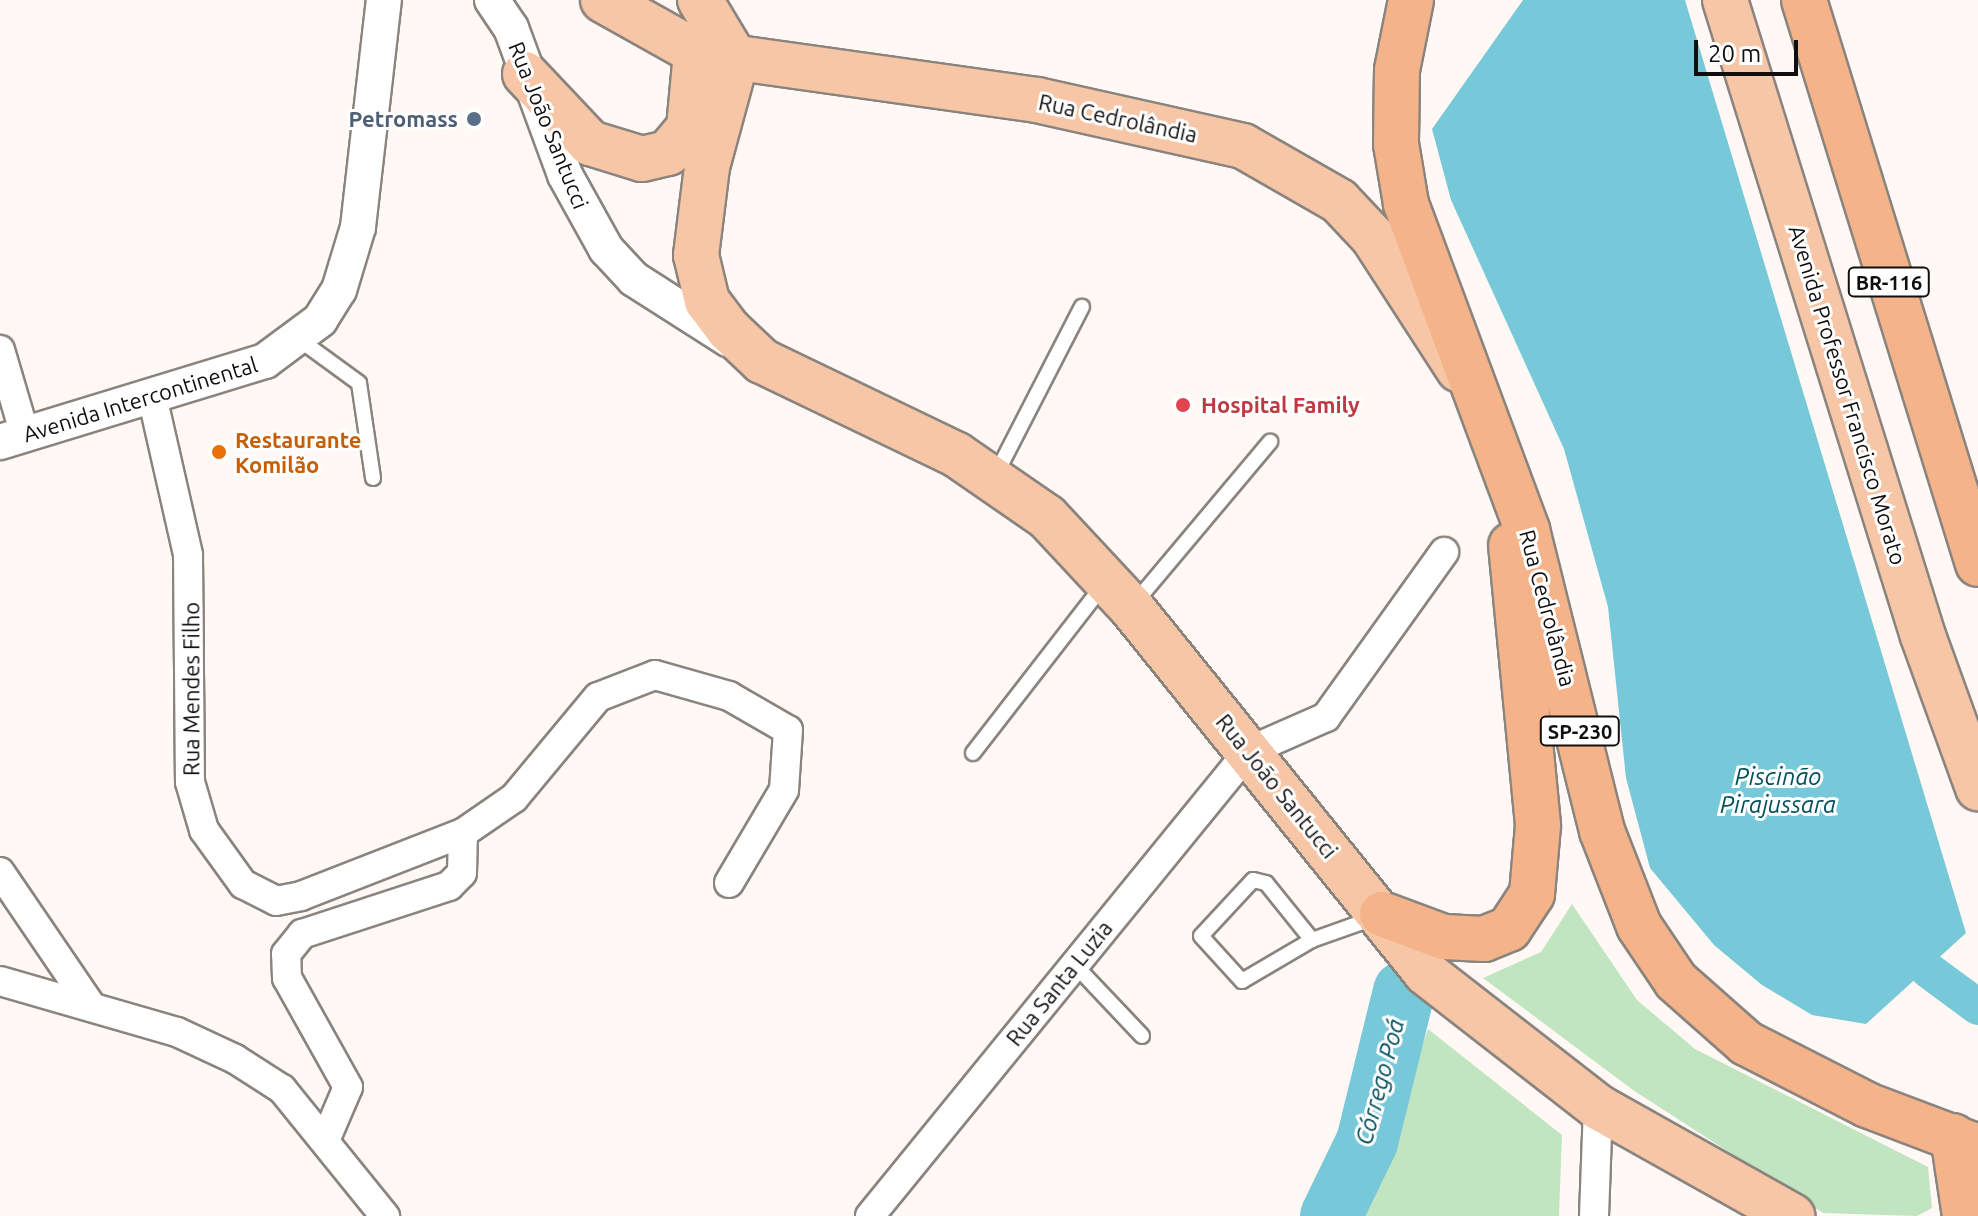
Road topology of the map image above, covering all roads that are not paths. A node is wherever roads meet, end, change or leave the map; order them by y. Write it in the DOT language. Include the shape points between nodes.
graph roads {
  1 [pos="384,0"];
  2 [pos="492,0"];
  3 [pos="603,0"];
  4 [pos="700,0"];
  5 [pos="1411,0"];
  6 [pos="1725,0"];
  7 [pos="1804,0"];
  8 [pos="716,56"];
  9 [pos="525,74"];
  10 [pos="1082,307"];
  11 [pos="300,340"];
  12 [pos="0,350"];
  13 [pos="762,361"];
  14 [pos="152,396"];
  15 [pos="1479,401"];
  16 [pos="12,439"];
  17 [pos="1270,442"];
  18 [pos="1506,471"];
  19 [pos="373,478"];
  20 [pos="994,478"];
  21 [pos="1444,552"];
  22 [pos="1978,564"];
  23 [pos="1119,594"];
  24 [pos="1249,751"];
  25 [pos="973,753"];
  26 [pos="1978,788"];
  27 [pos="463,833"];
  28 [pos="0,872"];
  29 [pos="729,883"];
  30 [pos="1382,914"];
  31 [pos="1312,940"];
  32 [pos="1074,964"];
  33 [pos="0,981"];
  34 [pos="91,1006"];
  35 [pos="1142,1036"];
  36 [pos="1598,1107"];
  37 [pos="327,1136"];
  38 [pos="1966,1142"];
  39 [pos="385,1216"];
  40 [pos="870,1216"];
  41 [pos="1594,1216"];
  42 [pos="1792,1216"];
  43 [pos="1965,1216"];
  1 -- 11 [label="street, Avenida Intercontinental" via="373,147 358,227 339,290"];
  2 -- 9 [label="street, Rua João Santucci"];
  3 -- 8 [label="main road"];
  4 -- 8 [label="main road"];
  5 -- 15 [label="highway, Rua Cedrolândia / SP-230" via="1397,70 1396,144 1425,265"];
  6 -- 26 [label="main road, Avenida Professor Francisco Morato" via="1923,636"];
  7 -- 22 [label="highway, BR-116"];
  8 -- 9 [label="main road" via="689,128 668,153 642,159 590,143"];
  8 -- 13 [label="main road, Rua João Santucci" via="696,255 707,301"];
  8 -- 15 [label="main road, Rua Cedrolândia" via="1037,100 1179,129 1270,159 1339,201 1373,237"];
  9 -- 13 [label="street, Rua João Santucci" via="565,175 606,249 634,279"];
  10 -- 20 [label="lane"];
  11 -- 14 [label="street, Avenida Intercontinental" via="265,361"];
  11 -- 19 [label="lane" via="359,383"];
  12 -- 16 [label="street"];
  13 -- 20 [label="main road, Rua João Santucci"];
  14 -- 16 [label="street, Avenida Intercontinental"];
  14 -- 27 [label="street, Rua Mendes Filho" via="188,555 190,782 204,830 227,867 257,895 276,901"];
  15 -- 18 [label="highway, Rua Cedrolândia / SP-230"];
  17 -- 23 [label="lane"];
  18 -- 30 [label="highway" via="1538,825 1532,894 1509,929 1484,939 1444,937"];
  18 -- 38 [label="highway, Rua Cedrolândia / SP-230" via="1558,635 1602,831 1639,926 1676,981 1746,1043 1867,1105"];
  20 -- 23 [label="main road, Rua João Santucci" via="1047,517"];
  21 -- 24 [label="street" via="1326,717"];
  23 -- 24 [label="main road, Rua João Santucci"];
  23 -- 25 [label="lane"];
  24 -- 30 [label="main road, Rua João Santucci"];
  24 -- 32 [label="street, Rua Santa Luzia"];
  27 -- 29 [label="street, Rua Mendes Filho" via="514,798 598,697 636,677 680,679 788,730 784,790"];
  27 -- 37 [label="street" via="465,860 456,881 302,934 286,954 287,978 348,1087"];
  28 -- 34 [label="street"];
  30 -- 31 [label="lane"];
  30 -- 36 [label="main road, Rua João Santucci" via="1426,973"];
  31 -- 31 [label="lane" via="1266,883 1253,880 1201,936 1238,981"];
  32 -- 35 [label="lane"];
  32 -- 40 [label="street, Rua Santa Luzia"];
  33 -- 34 [label="street"];
  34 -- 37 [label="street" via="235,1059 282,1089"];
  36 -- 41 [label="street"];
  36 -- 42 [label="main road, Rua João Santucci"];
  37 -- 39 [label="street"];
  38 -- 43 [label="highway"];
}
